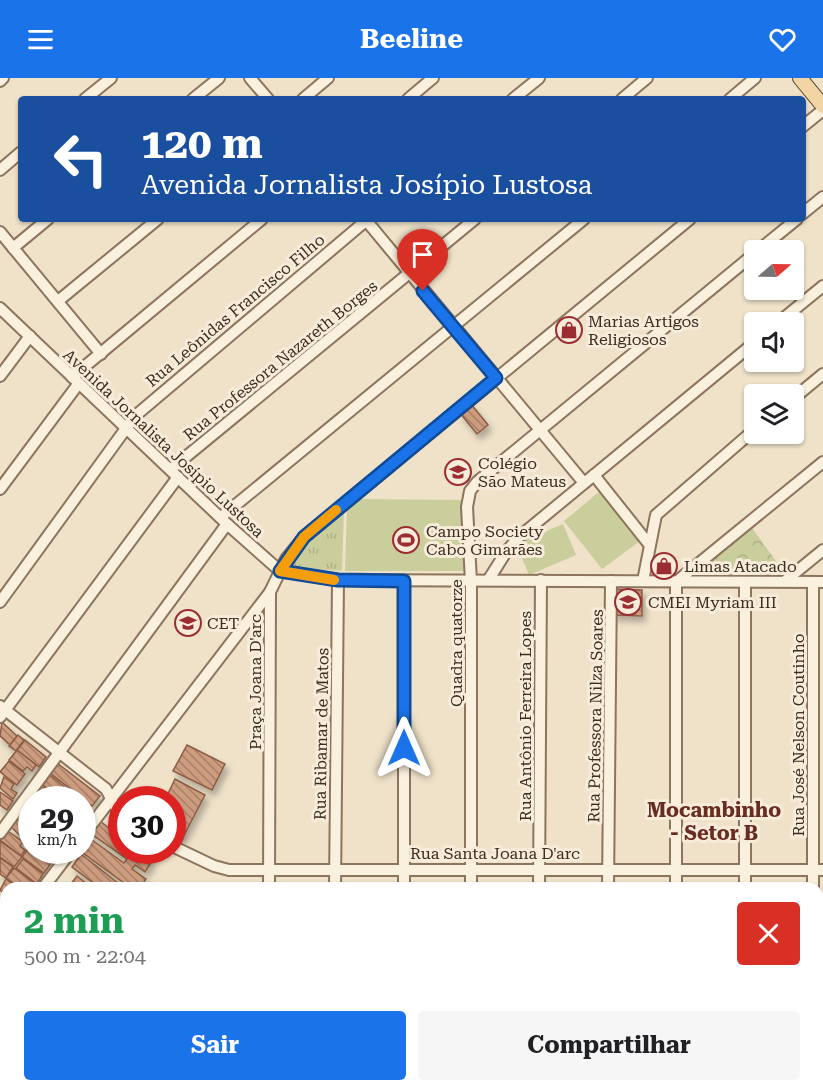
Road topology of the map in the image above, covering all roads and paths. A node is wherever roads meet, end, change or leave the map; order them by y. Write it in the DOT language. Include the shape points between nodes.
graph roads {
  1 [pos="111,78"];
  2 [pos="219,78"];
  3 [pos="250,78"];
  4 [pos="328,78"];
  5 [pos="433,78"];
  6 [pos="539,78"];
  7 [pos="647,78"];
  8 [pos="755,78"];
  9 [pos="800,78"];
  10 [pos="90,96"];
  11 [pos="197,96"];
  12 [pos="265,96"];
  13 [pos="307,96"];
  14 [pos="412,96"];
  15 [pos="517,96"];
  16 [pos="626,96"];
  17 [pos="734,96"];
  18 [pos="823,106"];
  19 [pos="823,110"];
  20 [pos="806,124"];
  21 [pos="18,155"];
  22 [pos="0,170"];
  23 [pos="823,197"];
  24 [pos="806,211"];
  25 [pos="44,222"];
  26 [pos="154,222"];
  27 [pos="258,222"];
  28 [pos="362,222"];
  29 [pos="368,222"];
  30 [pos="471,222"];
  31 [pos="580,222"];
  32 [pos="686,222"];
  33 [pos="793,222"];
  34 [pos="0,232"];
  35 [pos="771,240"];
  36 [pos="13,248"];
  37 [pos="744,262"];
  38 [pos="409,273"];
  39 [pos="823,286"];
  40 [pos="58,301"];
  41 [pos="0,308"];
  42 [pos="791,312"];
  43 [pos="453,326"];
  44 [pos="30,336"];
  45 [pos="744,351"];
  46 [pos="101,354"];
  47 [pos="823,374"];
  48 [pos="0,376"];
  49 [pos="496,378"];
  50 [pos="76,380"];
  51 [pos="804,390"];
  52 [pos="126,426"];
  53 [pos="541,431"];
  54 [pos="744,439"];
  55 [pos="823,462"];
  56 [pos="174,473"];
  57 [pos="594,475"];
  58 [pos="584,483"];
  59 [pos="0,489"];
  60 [pos="224,521"];
  61 [pos="648,543"];
  62 [pos="823,550"];
  63 [pos="280,571"];
  64 [pos="489,579"];
  65 [pos="338,580"];
  66 [pos="541,580"];
  67 [pos="404,581"];
  68 [pos="471,581"];
  69 [pos="611,581"];
  70 [pos="643,581"];
  71 [pos="785,581"];
  72 [pos="676,582"];
  73 [pos="818,582"];
  74 [pos="745,583"];
  75 [pos="270,592"];
  76 [pos="0,602"];
  77 [pos="2,711"];
  78 [pos="60,752"];
  79 [pos="122,786"];
  80 [pos="108,792"];
  81 [pos="108,804"];
  82 [pos="96,819"];
  83 [pos="0,832"];
  84 [pos="186,853"];
  85 [pos="61,864"];
  86 [pos="404,867"];
  87 [pos="269,868"];
  88 [pos="471,868"];
  89 [pos="608,868"];
  90 [pos="676,868"];
  91 [pos="539,869"];
  92 [pos="745,869"];
  93 [pos="335,870"];
  94 [pos="818,870"];
  95 [pos="48,882"];
  96 [pos="269,882"];
  97 [pos="335,882"];
  98 [pos="404,882"];
  99 [pos="471,882"];
  100 [pos="539,882"];
  101 [pos="608,882"];
  102 [pos="676,882"];
  103 [pos="745,882"];
  1 -- 10 [label="street"];
  2 -- 11 [label="street"];
  3 -- 12 [label="street"];
  4 -- 13 [label="street"];
  5 -- 14 [label="street"];
  6 -- 15 [label="street"];
  7 -- 16 [label="street"];
  8 -- 17 [label="street"];
  9 -- 18 [label="main road"];
  19 -- 20 [label="street"];
  21 -- 22 [label="street"];
  23 -- 24 [label="street"];
  25 -- 36 [label="street"];
  26 -- 40 [label="street"];
  27 -- 46 [label="street"];
  28 -- 52 [label="street, Rua Leônidas Francisco Filho"];
  29 -- 38 [label="street"];
  30 -- 38 [label="street, Rua Professora Nazareth Borges"];
  31 -- 43 [label="street"];
  32 -- 49 [label="street"];
  33 -- 35 [label="street"];
  34 -- 36 [label="street"];
  36 -- 40 [label="street"];
  37 -- 53 [label="street"];
  38 -- 43 [label="street"];
  38 -- 56 [label="street, Rua Professora Nazareth Borges"];
  39 -- 42 [label="street"];
  40 -- 46 [label="street"];
  41 -- 44 [label="street, Avenida Jornalista Josípio Lustosa"];
  43 -- 49 [label="street"];
  43 -- 60 [label="street"];
  44 -- 48 [label="street"];
  44 -- 50 [label="street, Avenida Jornalista Josípio Lustosa"];
  45 -- 57 [label="street, Quadra quatorze"];
  46 -- 50 [label="street"];
  47 -- 51 [label="street"];
  49 -- 53 [label="street"];
  49 -- 63 [label="street" via="304,537"];
  50 -- 52 [label="street, Avenida Jornalista Josípio Lustosa"];
  50 -- 59 [label="street"];
  52 -- 56 [label="street, Avenida Jornalista Josípio Lustosa"];
  52 -- 76 [label="street, Rua Leônidas Francisco Filho"];
  53 -- 58 [label="street"];
  53 -- 68 [label="street, Quadra quatorze" via="470,491 467,507"];
  54 -- 61 [label="street" via="657,514"];
  55 -- 72 [label="street"];
  56 -- 60 [label="street, Avenida Jornalista Josípio Lustosa"];
  56 -- 77 [label="street, Rua Professora Nazareth Borges"];
  57 -- 58 [label="street, Quadra quatorze"];
  57 -- 61 [label="street"];
  58 -- 64 [label="street, Quadra quatorze" via="519,537"];
  60 -- 63 [label="street, Avenida Jornalista Josípio Lustosa"];
  60 -- 78 [label="street"];
  61 -- 70 [label="street"];
  62 -- 71 [label="street"];
  63 -- 65 [label="street"];
  63 -- 75 [label="street"];
  64 -- 66 [label="street"];
  64 -- 68 [label="street"];
  65 -- 67 [label="street"];
  65 -- 93 [label="street, Rua Ribamar de Matos"];
  66 -- 69 [label="street"];
  66 -- 91 [label="street, Rua Antônio Ferreira Lopes"];
  67 -- 68 [label="street"];
  67 -- 86 [label="street"];
  68 -- 88 [label="street, Quadra quatorze"];
  69 -- 70 [label="street"];
  69 -- 89 [label="street, Rua Professora Nilza Soares"];
  70 -- 72 [label="street"];
  71 -- 73 [label="street"];
  71 -- 74 [label="street"];
  72 -- 74 [label="street"];
  72 -- 90 [label="street"];
  73 -- 94 [label="street, Rua José Nelson Coutinho"];
  74 -- 92 [label="street"];
  75 -- 79 [label="street, Praça Joana D'arc"];
  75 -- 87 [label="street, Praça Joana D'arc"];
  77 -- 78 [label="street"];
  78 -- 80 [label="street"];
  78 -- 83 [label="street"];
  81 -- 82 [label="street, Praça Joana D'arc"];
  84 -- 87 [label="street, Rua Santa Joana D'arc" via="218,868"];
  85 -- 95 [label="street"];
  86 -- 88 [label="street, Rua Santa Joana D'arc"];
  86 -- 93 [label="street, Rua Santa Joana D'arc"];
  86 -- 98 [label="street"];
  87 -- 93 [label="street, Rua Santa Joana D'arc"];
  87 -- 96 [label="street, Praça Joana D'arc"];
  88 -- 91 [label="street, Rua Santa Joana D'arc"];
  88 -- 99 [label="street, Quadra quatorze"];
  89 -- 90 [label="street, Rua Santa Joana D'arc"];
  89 -- 91 [label="street, Rua Santa Joana D'arc"];
  89 -- 101 [label="street, Rua Professora Nilza Soares"];
  90 -- 92 [label="street, Rua Santa Joana D'arc"];
  90 -- 102 [label="street"];
  91 -- 100 [label="street, Rua Antônio Ferreira Lopes"];
  92 -- 94 [label="street, Rua Santa Joana D'arc"];
  92 -- 103 [label="street"];
  93 -- 97 [label="street, Rua Ribamar de Matos"];
}
